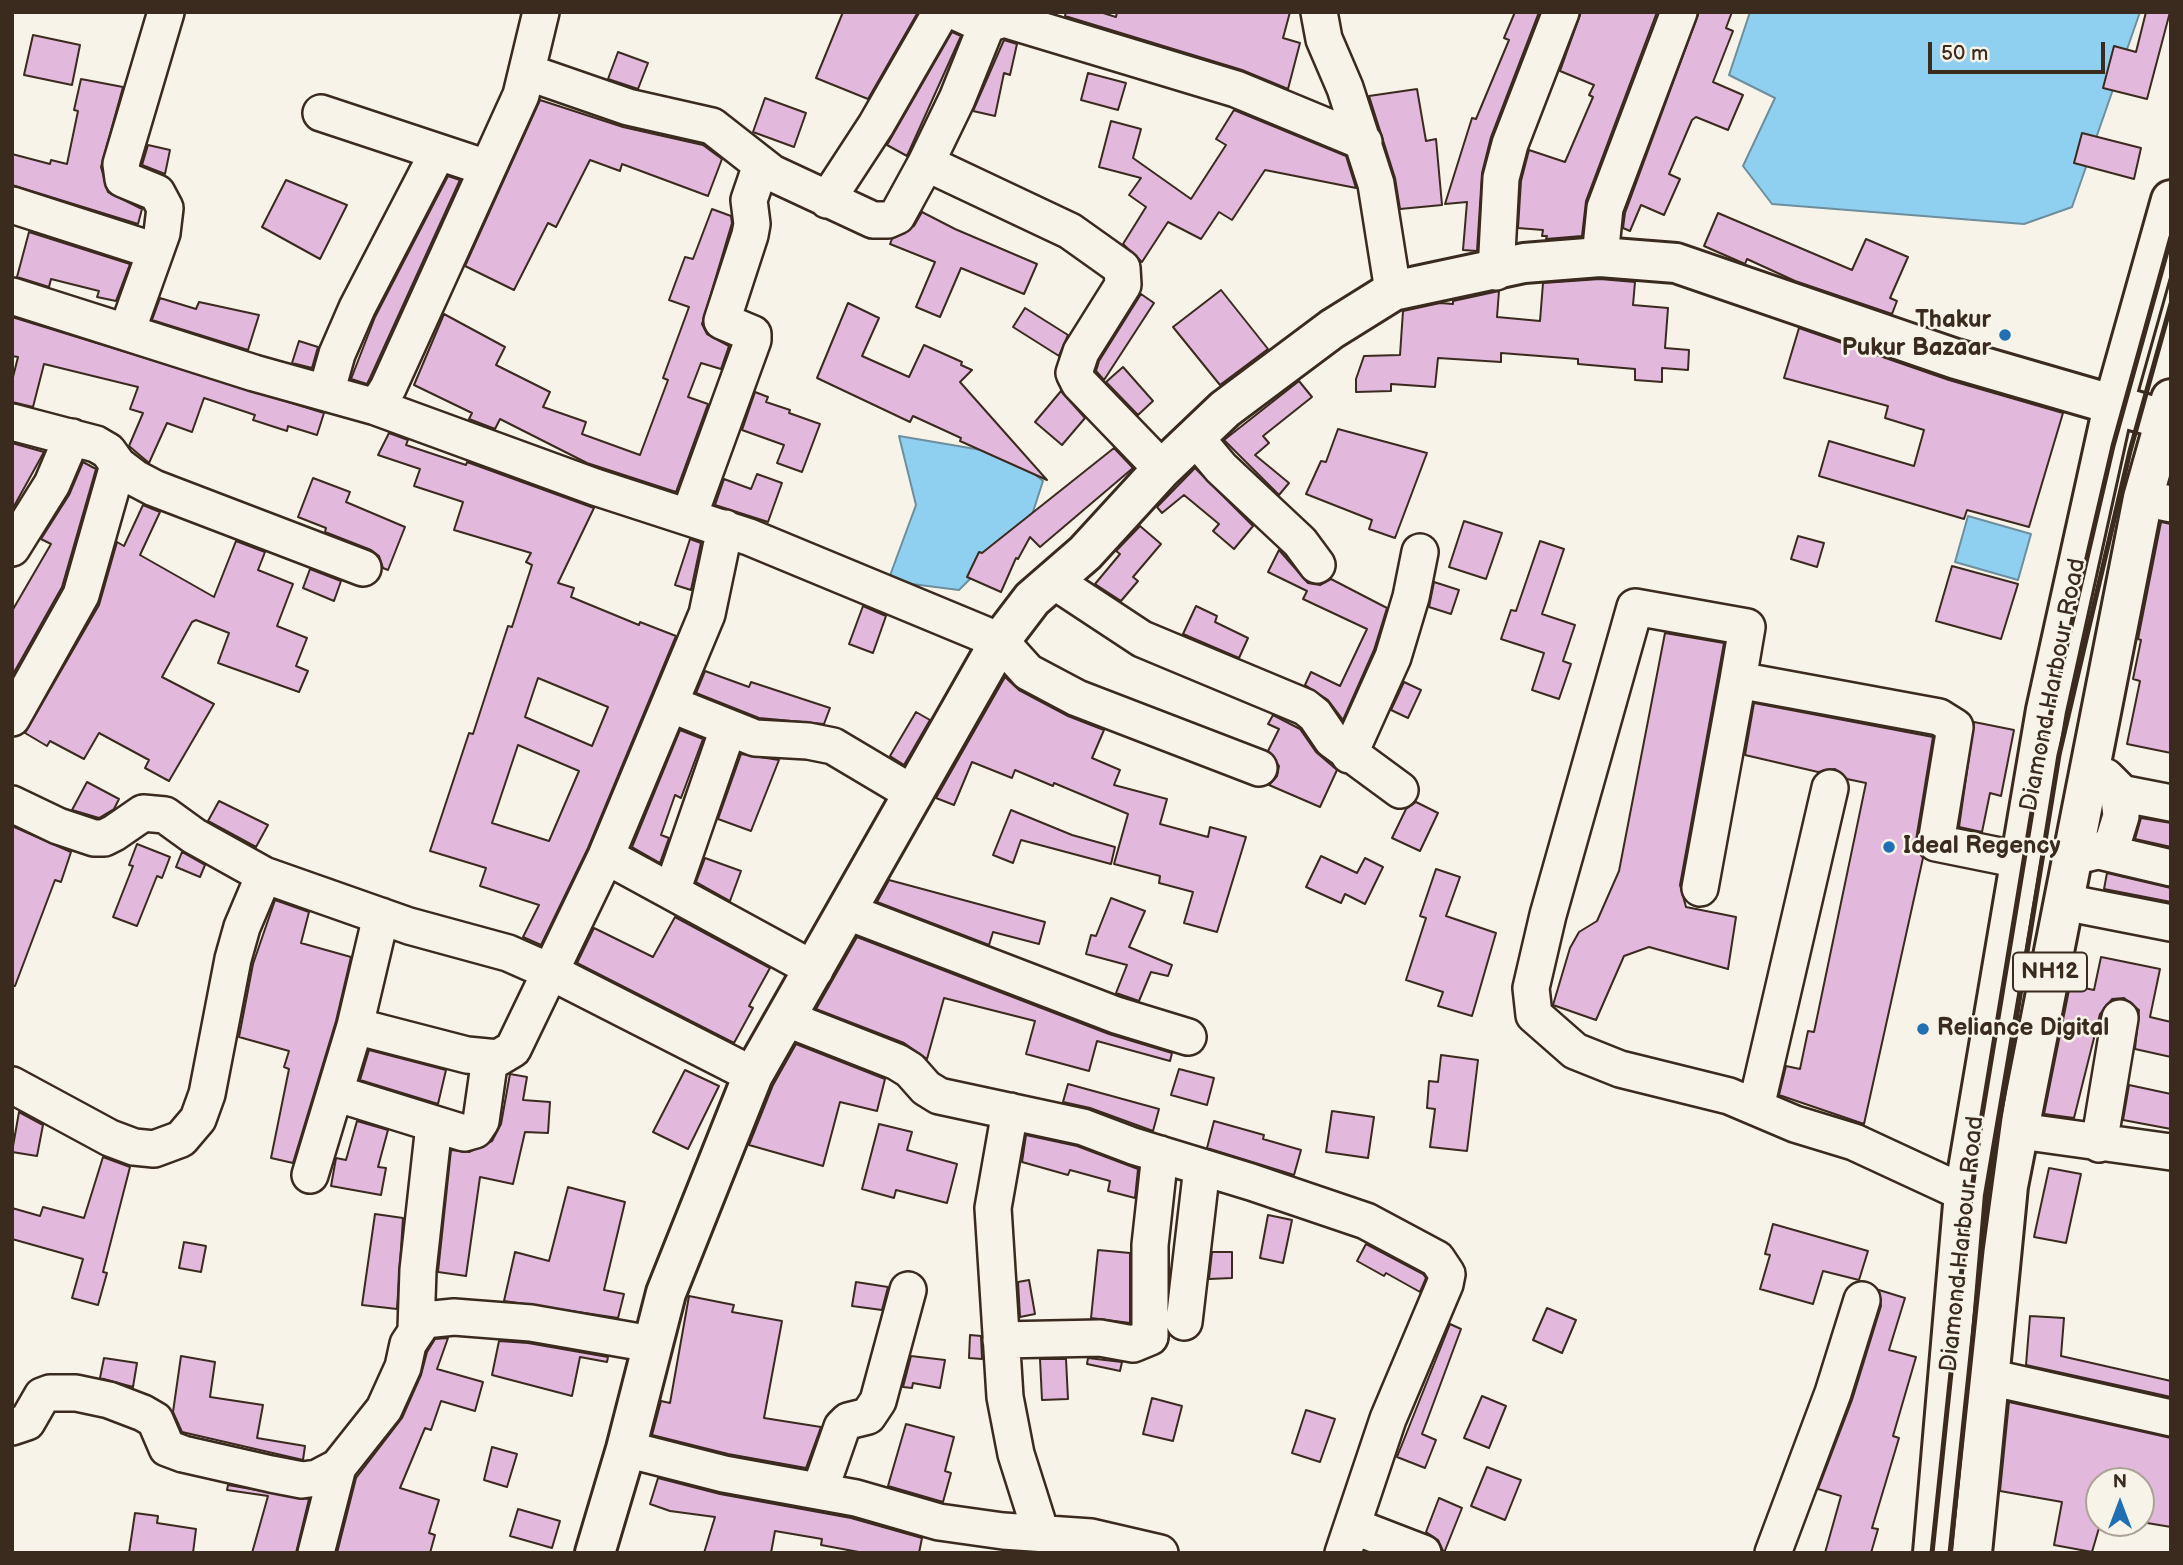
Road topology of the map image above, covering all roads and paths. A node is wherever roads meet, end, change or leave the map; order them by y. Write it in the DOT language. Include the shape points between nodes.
graph roads {
  1 [pos="166,12"];
  2 [pos="541,12"];
  3 [pos="941,12"];
  4 [pos="1319,12"];
  5 [pos="1561,12"];
  6 [pos="1679,12"];
  7 [pos="977,16"];
  8 [pos="527,72"];
  9 [pos="321,113"];
  10 [pos="1364,142"];
  11 [pos="438,152"];
  12 [pos="926,163"];
  13 [pos="761,165"];
  14 [pos="487,168"];
  15 [pos="827,200"];
  16 [pos="2171,200"];
  17 [pos="12,205"];
  18 [pos="155,251"];
  19 [pos="1600,257"];
  20 [pos="1496,272"];
  21 [pos="1393,291"];
  22 [pos="12,296"];
  23 [pos="127,331"];
  24 [pos="326,393"];
  25 [pos="2113,406"];
  26 [pos="376,407"];
  27 [pos="2169,409"];
  28 [pos="12,422"];
  29 [pos="72,437"];
  30 [pos="1195,438"];
  31 [pos="118,465"];
  32 [pos="1162,469"];
  33 [pos="2157,501"];
  34 [pos="689,516"];
  35 [pos="725,528"];
  36 [pos="12,548"];
  37 [pos="1420,552"];
  38 [pos="1317,565"];
  39 [pos="363,568"];
  40 [pos="1054,581"];
  41 [pos="1000,641"];
  42 [pos="1738,680"];
  43 [pos="670,704"];
  44 [pos="12,718"];
  45 [pos="728,729"];
  46 [pos="1349,755"];
  47 [pos="1259,768"];
  48 [pos="2090,771"];
  49 [pos="1830,788"];
  50 [pos="1400,790"];
  51 [pos="912,793"];
  52 [pos="2120,793"];
  53 [pos="2171,803"];
  54 [pos="12,804"];
  55 [pos="2086,854"];
  56 [pos="606,856"];
  57 [pos="2020,860"];
  58 [pos="2171,868"];
  59 [pos="264,874"];
  60 [pos="1700,888"];
  61 [pos="672,891"];
  62 [pos="2064,902"];
  63 [pos="848,912"];
  64 [pos="381,916"];
  65 [pos="2171,923"];
  66 [pos="815,970"];
  67 [pos="551,972"];
  68 [pos="785,1018"];
  69 [pos="2120,1018"];
  70 [pos="355,1026"];
  71 [pos="1188,1037"];
  72 [pos="489,1058"];
  73 [pos="752,1075"];
  74 [pos="12,1085"];
  75 [pos="335,1093"];
  76 [pos="1756,1107"];
  77 [pos="1010,1111"];
  78 [pos="434,1125"];
  79 [pos="2020,1131"];
  80 [pos="2099,1144"];
  81 [pos="2171,1152"];
  82 [pos="1160,1154"];
  83 [pos="1202,1167"];
  84 [pos="310,1174"];
  85 [pos="1964,1193"];
  86 [pos="908,1290"];
  87 [pos="1862,1300"];
  88 [pos="1184,1322"];
  89 [pos="416,1329"];
  90 [pos="1001,1340"];
  91 [pos="651,1343"];
  92 [pos="1949,1367"];
  93 [pos="1989,1375"];
  94 [pos="2171,1418"];
  95 [pos="12,1427"];
  96 [pos="626,1449"];
  97 [pos="338,1467"];
  98 [pos="820,1490"];
  99 [pos="1041,1533"];
  100 [pos="1348,1539"];
  101 [pos="316,1553"];
  102 [pos="595,1553"];
  103 [pos="1160,1553"];
  104 [pos="1423,1553"];
  105 [pos="1773,1553"];
  106 [pos="1933,1553"];
  107 [pos="1972,1553"];
  1 -- 18 [label="street" via="121,164 123,179 157,192 162,200 165,217"];
  2 -- 8 [label="street"];
  3 -- 15 [label="street"];
  4 -- 10 [label="street" via="1324,39"];
  5 -- 20 [label="street" via="1501,178"];
  6 -- 19 [label="street" via="1605,208"];
  7 -- 10 [label="street" via="1004,19 1236,89"];
  7 -- 12 [label="street" via="957,99"];
  8 -- 13 [label="street" via="628,107 712,126"];
  8 -- 14 [label="street"];
  9 -- 11 [label="street"];
  10 -- 21 [label="street" via="1376,184"];
  11 -- 14 [label="street"];
  11 -- 24 [label="street" via="356,308"];
  12 -- 15 [label="street" via="897,216 888,220 873,220"];
  12 -- 32 [label="street" via="1070,231 1122,268 1123,285 1081,352 1074,373"];
  13 -- 15 [label="street"];
  13 -- 34 [label="street" via="749,200 750,235 722,321 752,334 752,340"];
  14 -- 26 [label="street"];
  16 -- 25 [label="main road, Diamond Harbour Road / NH12"];
  17 -- 18 [label="street"];
  18 -- 23 [label="street"];
  19 -- 20 [label="main road" via="1524,263"];
  19 -- 25 [label="main road" via="1676,263 1956,359"];
  20 -- 21 [label="main road"];
  21 -- 30 [label="main road" via="1321,337 1225,409"];
  22 -- 23 [label="street"];
  23 -- 24 [label="street"];
  24 -- 26 [label="street"];
  25 -- 27 [label="main road"];
  25 -- 57 [label="main road, Diamond Harbour Road / NH12" via="2046,710"];
  26 -- 34 [label="street"];
  27 -- 33 [label="main road, Diamond Harbour Road / NH12"];
  28 -- 29 [label="street"];
  29 -- 31 [label="street" via="108,451"];
  29 -- 36 [label="street" via="52,484"];
  30 -- 32 [label="main road"];
  30 -- 38 [label="street" via="1300,542"];
  31 -- 39 [label="street" via="154,488"];
  31 -- 44 [label="street" via="81,596"];
  32 -- 40 [label="main road"];
  33 -- 48 [label="main road, Diamond Harbour Road / NH12"];
  34 -- 35 [label="street"];
  35 -- 41 [label="street"];
  35 -- 43 [label="street" via="706,614"];
  37 -- 46 [label="street" via="1394,657"];
  40 -- 41 [label="main road" via="1032,599"];
  40 -- 46 [label="street" via="1142,639 1305,708"];
  41 -- 47 [label="street" via="1028,672 1050,686"];
  41 -- 51 [label="main road"];
  42 -- 57 [label="street" via="1939,716 1955,727 1936,843"];
  42 -- 60 [label="street"];
  42 -- 76 [label="street" via="1747,627 1635,607 1531,988 1534,1015 1575,1051 1620,1069"];
  43 -- 45 [label="street"];
  43 -- 56 [label="street"];
  45 -- 51 [label="street" via="755,738 833,746"];
  45 -- 61 [label="street"];
  46 -- 50 [label="street"];
  48 -- 52 [label="street" via="2113,783"];
  48 -- 55 [label="main road, Diamond Harbour Road / NH12"];
  49 -- 76 [label="street"];
  51 -- 63 [label="main road"];
  52 -- 53 [label="street"];
  52 -- 55 [label="street" via="2122,808 2113,842"];
  54 -- 59 [label="street" via="94,838 114,833 143,813 165,815"];
  55 -- 58 [label="street"];
  55 -- 62 [label="main road, Diamond Harbour Road / NH12"];
  56 -- 61 [label="street"];
  56 -- 67 [label="street"];
  57 -- 85 [label="main road, Diamond Harbour Road / NH12"];
  59 -- 64 [label="street"];
  59 -- 74 [label="street" via="233,960 207,1094 198,1119 181,1139 154,1149 134,1147"];
  61 -- 66 [label="street"];
  62 -- 65 [label="street"];
  62 -- 79 [label="main road, Diamond Harbour Road / NH12"];
  63 -- 66 [label="main road"];
  63 -- 71 [label="street" via="1116,1015"];
  64 -- 67 [label="street" via="508,953"];
  64 -- 70 [label="street"];
  66 -- 68 [label="main road"];
  67 -- 72 [label="street" via="513,1049"];
  67 -- 73 [label="street"];
  68 -- 73 [label="main road"];
  68 -- 77 [label="street" via="897,1062 939,1096"];
  69 -- 80 [label="street"];
  70 -- 72 [label="street"];
  70 -- 75 [label="street"];
  72 -- 78 [label="street" via="481,1121 475,1130 464,1133"];
  73 -- 91 [label="main road" via="666,1293"];
  75 -- 78 [label="street"];
  75 -- 84 [label="street"];
  76 -- 85 [label="street" via="1854,1142"];
  77 -- 82 [label="street" via="1083,1127"];
  77 -- 90 [label="street" via="993,1208"];
  78 -- 89 [label="street"];
  79 -- 80 [label="street"];
  79 -- 93 [label="main road, Diamond Harbour Road / NH12" via="2008,1186"];
  80 -- 81 [label="street"];
  82 -- 83 [label="street"];
  82 -- 90 [label="street" via="1151,1232 1150,1337 1133,1344 1100,1338"];
  83 -- 88 [label="street"];
  83 -- 100 [label="street" via="1366,1221 1444,1266 1445,1284 1388,1419"];
  85 -- 92 [label="main road, Diamond Harbour Road / NH12"];
  86 -- 98 [label="street" via="878,1401 868,1416 842,1427"];
  87 -- 105 [label="street" via="1833,1394"];
  89 -- 91 [label="street" via="435,1317 488,1319"];
  89 -- 97 [label="street" via="389,1400"];
  90 -- 99 [label="street" via="1010,1429"];
  91 -- 96 [label="main road"];
  92 -- 93 [label="street"];
  92 -- 106 [label="main road, Diamond Harbour Road / NH12"];
  93 -- 94 [label="street"];
  93 -- 107 [label="main road, Diamond Harbour Road / NH12"];
  95 -- 97 [label="street" via="27,1422 41,1396 61,1391 109,1400 143,1413 155,1420 167,1448 183,1454 302,1480 328,1475"];
  96 -- 98 [label="street" via="724,1474"];
  96 -- 102 [label="main road"];
  97 -- 101 [label="street"];
  98 -- 99 [label="street" via="939,1522"];
  99 -- 103 [label="street" via="1091,1537"];
  100 -- 104 [label="street"];
}
